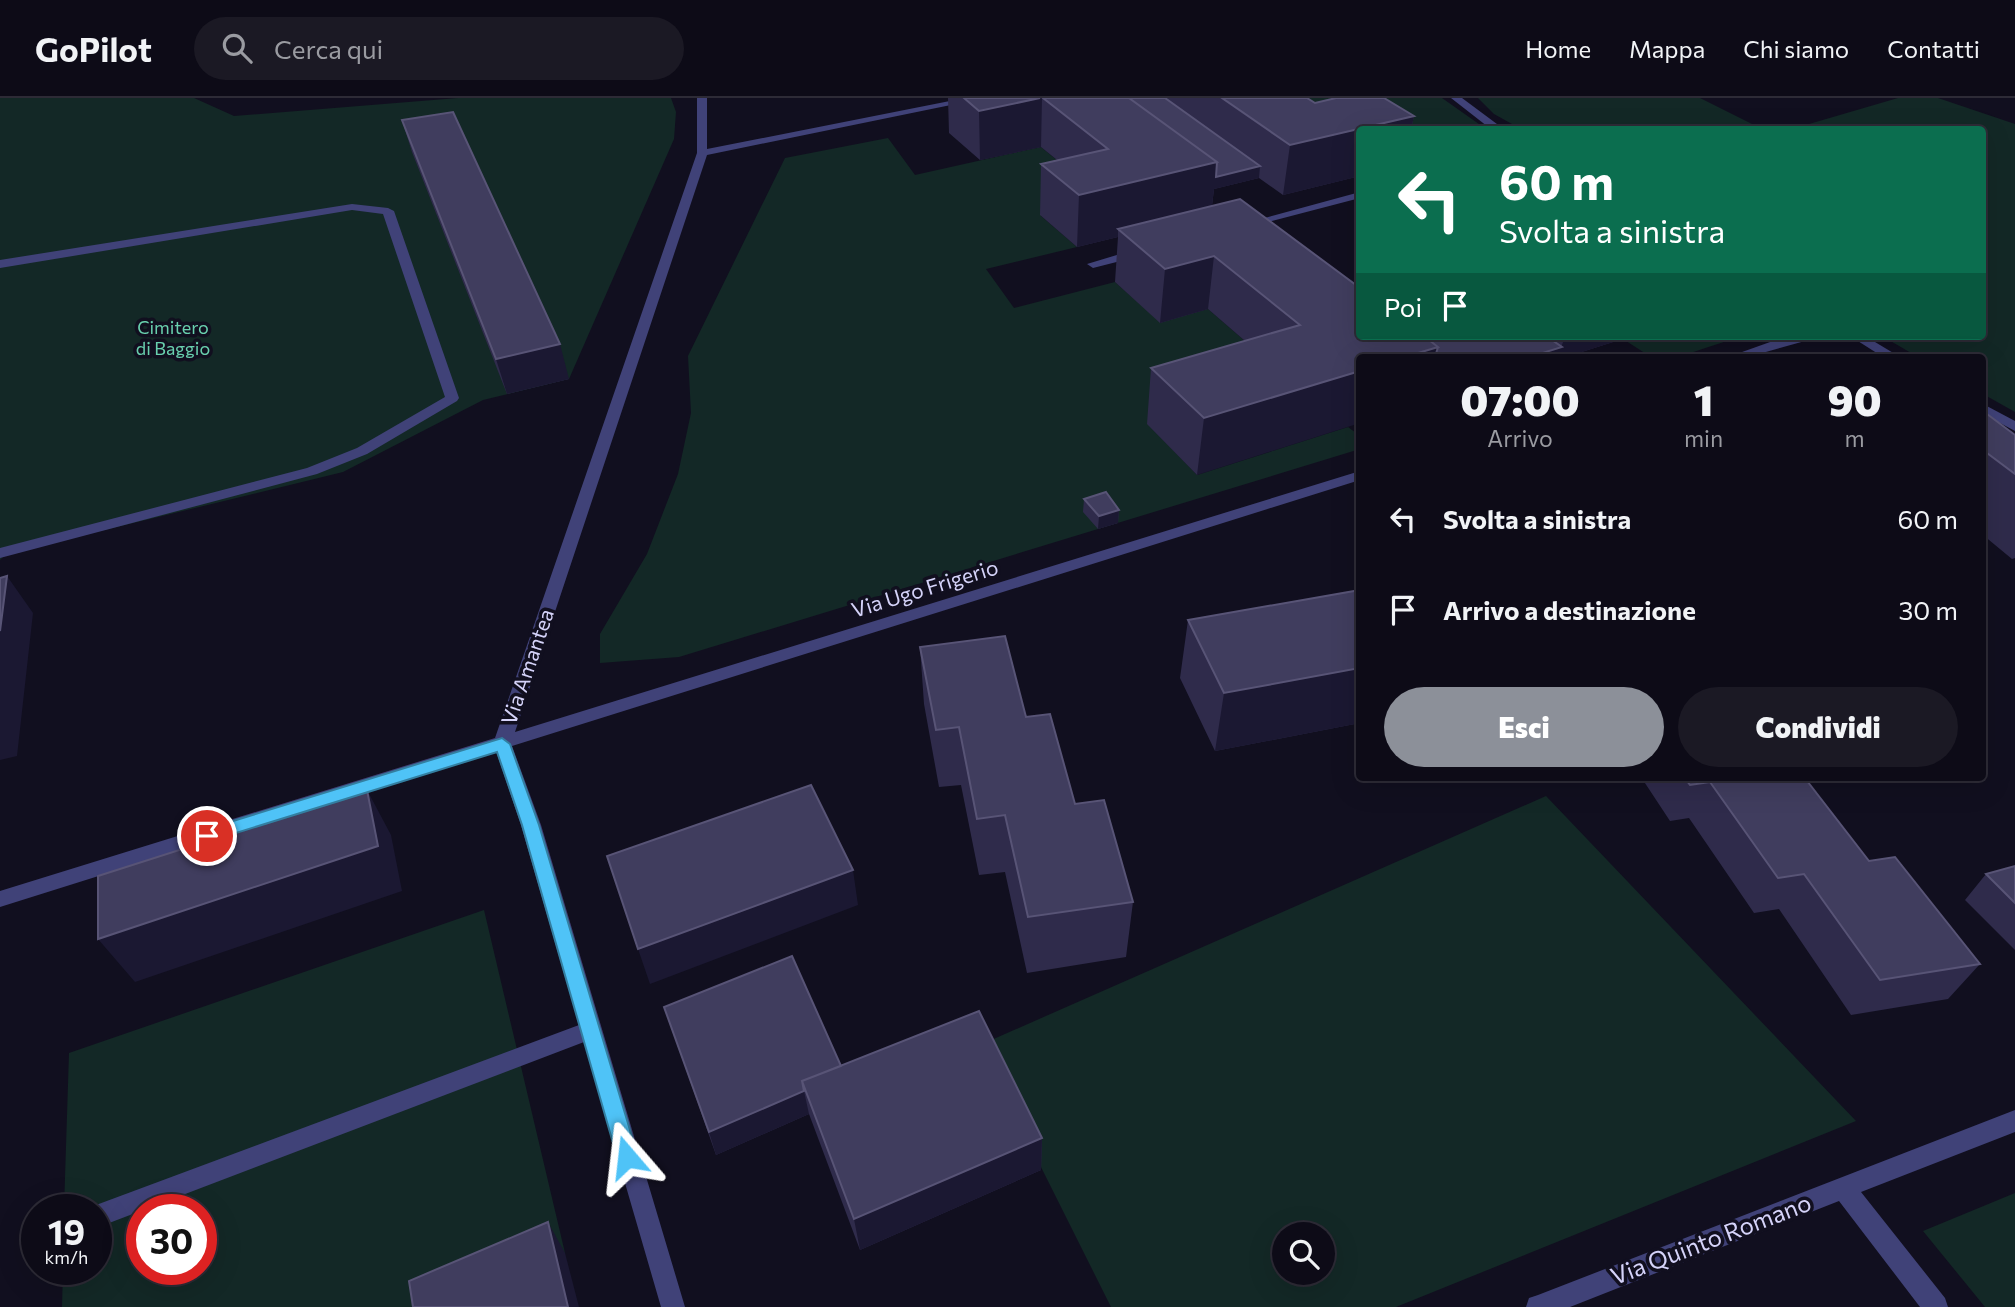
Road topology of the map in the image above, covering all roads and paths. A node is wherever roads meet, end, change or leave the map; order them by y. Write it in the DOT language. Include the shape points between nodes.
graph roads {
  1 [pos="702,98"];
  2 [pos="980,98"];
  3 [pos="1456,98"];
  4 [pos="937,107"];
  5 [pos="946,115"];
  6 [pos="1494,126"];
  7 [pos="702,153"];
  8 [pos="1356,196"];
  9 [pos="1227,230"];
  10 [pos="1147,250"];
  11 [pos="0,264"];
  12 [pos="1093,264"];
  13 [pos="1788,340"];
  14 [pos="1863,340"];
  15 [pos="1744,354"];
  16 [pos="1888,354"];
  17 [pos="1986,410"];
  18 [pos="2015,427"];
  19 [pos="1356,476"];
  20 [pos="0,553"];
  21 [pos="502,744"];
  22 [pos="0,900"];
  23 [pos="589,1031"];
  24 [pos="2015,1121"];
  25 [pos="1844,1189"];
  26 [pos="112,1210"];
  27 [pos="673,1307"];
  28 [pos="1538,1307"];
  29 [pos="1936,1307"];
  1 -- 7 [label="street, Via Amantea"];
  2 -- 4 [label="street"];
  3 -- 6 [label="street"];
  4 -- 5 [label="street"];
  4 -- 7 [label="street"];
  7 -- 21 [label="street, Via Amantea"];
  8 -- 9 [label="street"];
  10 -- 12 [label="street"];
  11 -- 20 [label="street" via="352,207 388,211 452,398 362,451 312,471"];
  13 -- 15 [label="street"];
  14 -- 16 [label="street"];
  17 -- 18 [label="street"];
  19 -- 21 [label="street, Via Ugo Frigerio"];
  21 -- 22 [label="street, Via Ugo Frigerio"];
  21 -- 23 [label="street, Via Amantea" via="531,825"];
  23 -- 26 [label="street"];
  23 -- 27 [label="street, Via Amantea"];
  24 -- 25 [label="street, Via Quinto Romano"];
  25 -- 28 [label="street, Via Quinto Romano"];
  25 -- 29 [label="street"];
}
